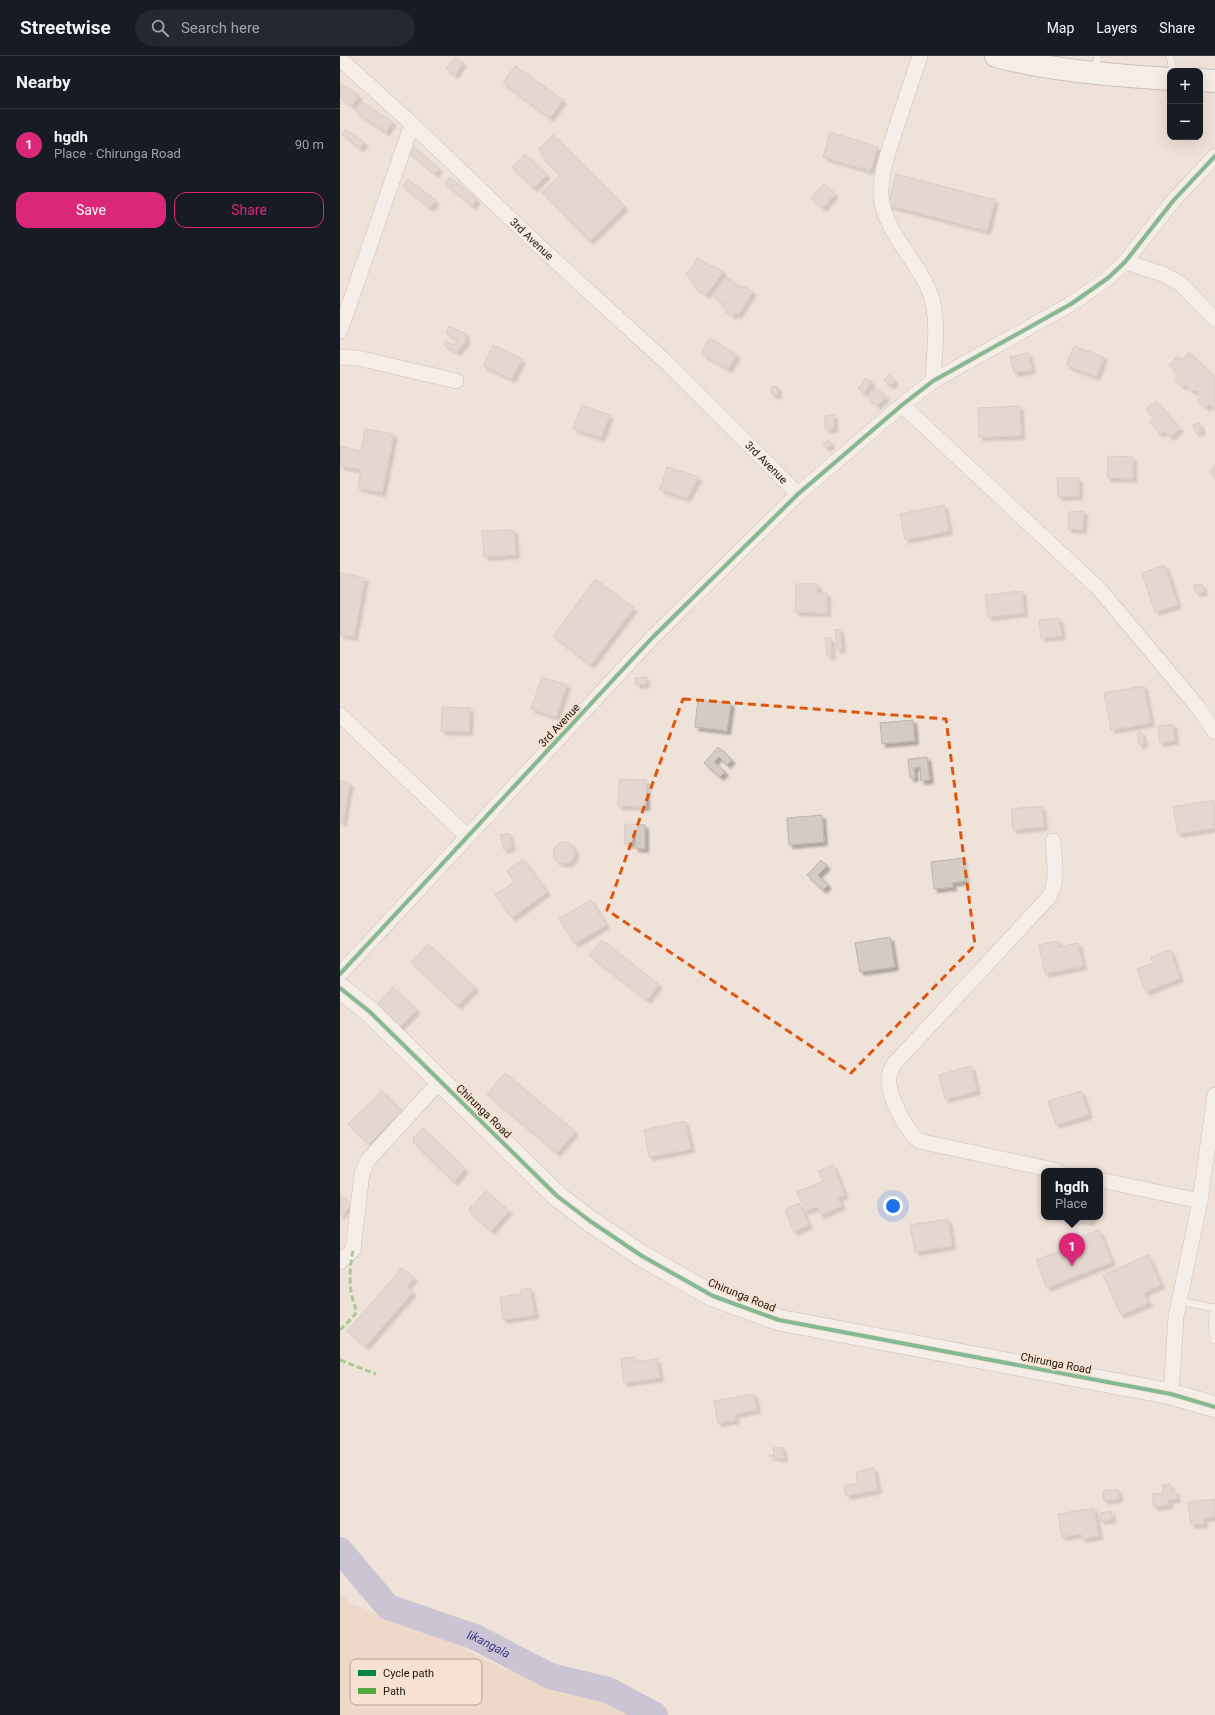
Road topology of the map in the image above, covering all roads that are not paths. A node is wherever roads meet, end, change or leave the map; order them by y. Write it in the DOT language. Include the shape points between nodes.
graph roads {
  1 [pos="920,56"];
  2 [pos="996,56"];
  3 [pos="1170,56"];
  4 [pos="341,61"];
  5 [pos="1096,65"];
  6 [pos="1172,68"];
  7 [pos="1167,78"];
  8 [pos="1203,80"];
  9 [pos="1215,81"];
  10 [pos="412,124"];
  11 [pos="1215,156"];
  12 [pos="1125,262"];
  13 [pos="1215,319"];
  14 [pos="340,331"];
  15 [pos="340,357"];
  16 [pos="456,381"];
  17 [pos="933,381"];
  18 [pos="902,405"];
  19 [pos="798,494"];
  20 [pos="340,715"];
  21 [pos="1215,732"];
  22 [pos="468,836"];
  23 [pos="1053,842"];
  24 [pos="340,974"];
  25 [pos="340,988"];
  26 [pos="440,1081"];
  27 [pos="1215,1095"];
  28 [pos="1044,1168"];
  29 [pos="1103,1181"];
  30 [pos="1200,1201"];
  31 [pos="340,1262"];
  32 [pos="1179,1301"];
  33 [pos="1215,1307"];
  34 [pos="1215,1340"];
  35 [pos="1171,1394"];
  36 [pos="1215,1408"];
  1 -- 17 [label="street" via="884,164 882,196 884,212 925,282 934,308"];
  2 -- 5 [label="highway" via="1023,63"];
  3 -- 6 [label="lane"];
  4 -- 10 [label="street, 3rd Avenue"];
  5 -- 7 [label="highway"];
  8 -- 9 [label="highway"];
  10 -- 14 [label="street"];
  10 -- 19 [label="street, 3rd Avenue" via="538,245 668,364"];
  11 -- 12 [label="street" via="1173,201"];
  12 -- 13 [label="street" via="1163,274 1181,284"];
  12 -- 17 [label="street" via="1094,289 1071,304"];
  15 -- 16 [label="street" via="358,358"];
  17 -- 18 [label="street"];
  18 -- 19 [label="street"];
  18 -- 21 [label="street" via="1100,590 1197,706"];
  19 -- 22 [label="street, 3rd Avenue" via="651,639"];
  20 -- 22 [label="street"];
  22 -- 24 [label="street, 3rd Avenue"];
  23 -- 28 [label="street" via="1056,880 1049,897 894,1064 889,1073 891,1092 909,1131 919,1141"];
  25 -- 26 [label="street, Chirunga Road" via="370,1012"];
  26 -- 31 [label="street" via="368,1160 362,1173 353,1250"];
  26 -- 35 [label="street, Chirunga Road" via="557,1196 642,1256 713,1296 779,1320"];
  27 -- 30 [label="street"];
  29 -- 30 [label="street"];
  30 -- 32 [label="street"];
  32 -- 33 [label="lane"];
  32 -- 35 [label="street" via="1174,1327"];
  33 -- 34 [label="lane"];
  35 -- 36 [label="street, Chirunga Road"];
}
